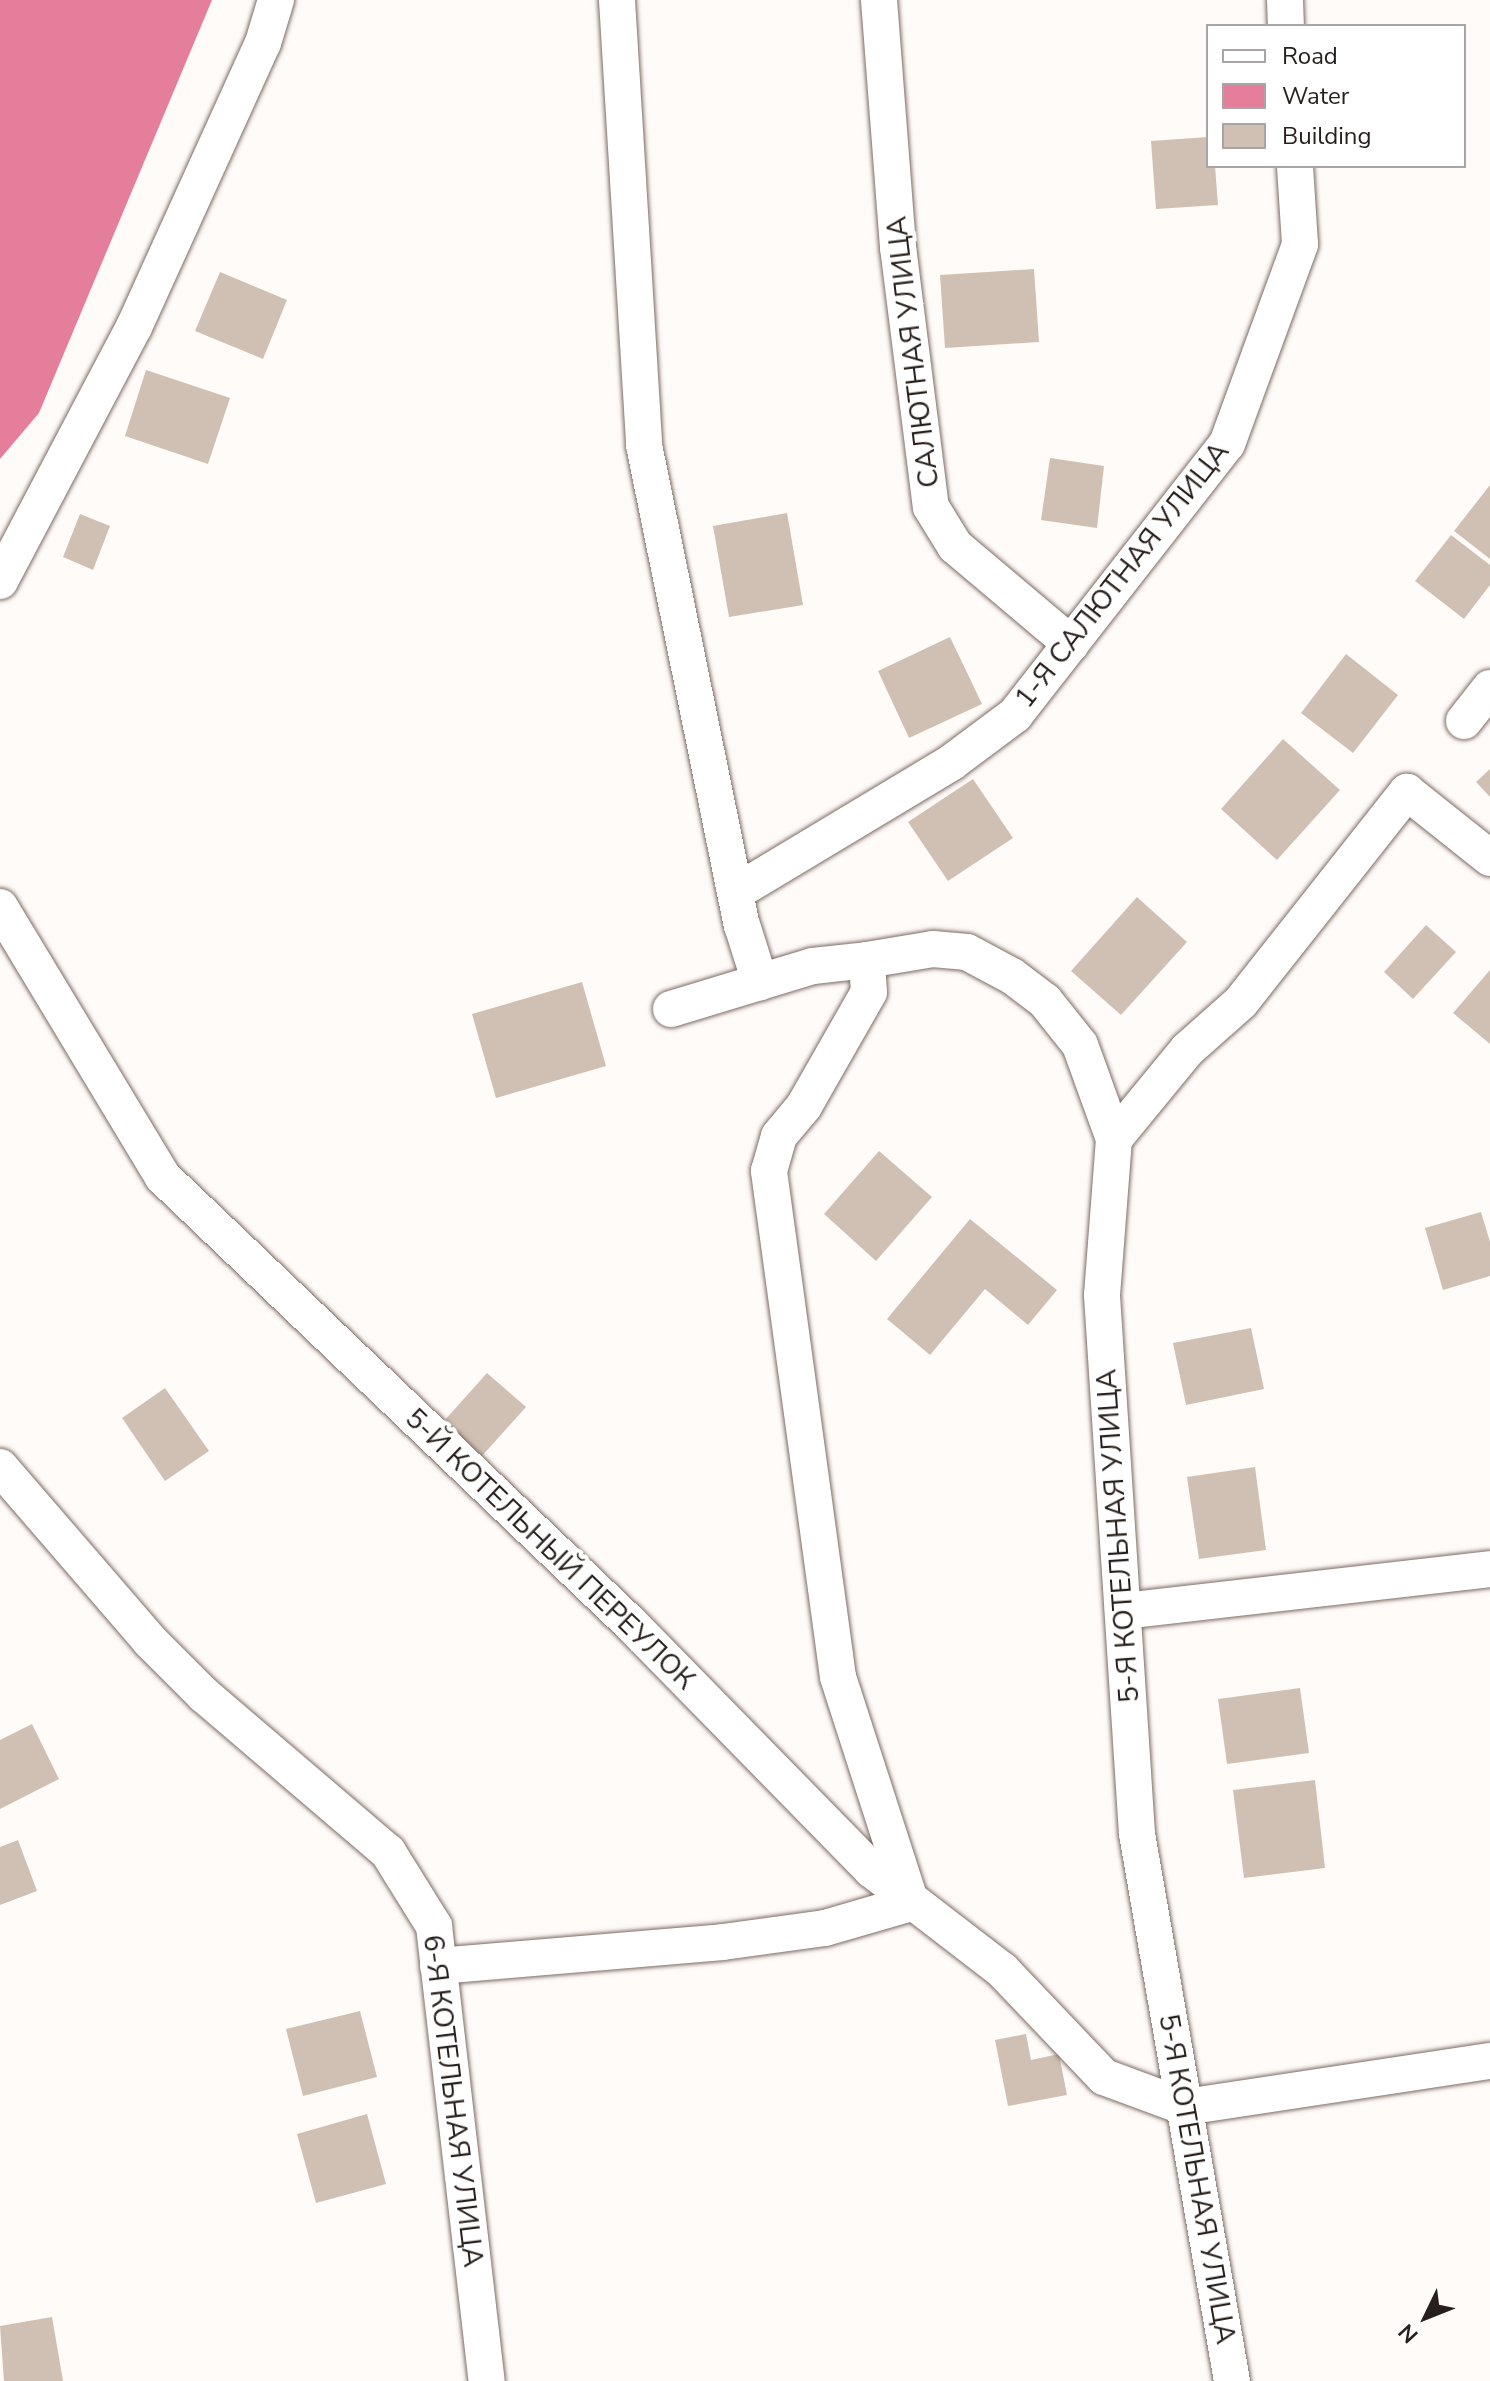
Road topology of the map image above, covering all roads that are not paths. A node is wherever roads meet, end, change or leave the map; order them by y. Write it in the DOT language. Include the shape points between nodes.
graph roads {
  1 [pos="276,0"];
  2 [pos="617,0"];
  3 [pos="879,0"];
  4 [pos="1285,0"];
  5 [pos="1286,24"];
  6 [pos="1295,168"];
  7 [pos="0,581"];
  8 [pos="1071,644"];
  9 [pos="1490,688"];
  10 [pos="1464,721"];
  11 [pos="1490,858"];
  12 [pos="736,892"];
  13 [pos="0,907"];
  14 [pos="867,960"];
  15 [pos="760,982"];
  16 [pos="671,1009"];
  17 [pos="1114,1139"];
  18 [pos="0,1467"];
  19 [pos="1490,1569"];
  20 [pos="1123,1611"];
  21 [pos="911,1903"];
  22 [pos="438,1966"];
  23 [pos="1490,2061"];
  24 [pos="1185,2107"];
  25 [pos="487,2381"];
  26 [pos="1232,2381"];
  1 -- 7 [label="street" via="263,43 134,327"];
  2 -- 12 [label="street" via="644,445"];
  3 -- 8 [label="street, САЛЮТНАЯ УЛИЦА" via="898,247 931,507 955,546"];
  4 -- 5 [label="street"];
  6 -- 8 [label="street, 1-Я САЛЮТНАЯ УЛИЦА" via="1300,244 1227,444"];
  8 -- 12 [label="street, 1-Я САЛЮТНАЯ УЛИЦА" via="1015,715 952,762"];
  9 -- 10 [label="street"];
  11 -- 17 [label="street" via="1407,792 1241,1002 1187,1050"];
  12 -- 15 [label="street"];
  13 -- 21 [label="street, 5-Й КОТЕЛЬНЫЙ ПЕРЕУЛОК" via="163,1177 631,1624"];
  14 -- 15 [label="street" via="813,966"];
  14 -- 17 [label="street" via="933,949 967,952 1012,976 1045,1001 1080,1045"];
  14 -- 21 [label="street" via="869,992 804,1106 779,1136 769,1171 838,1677"];
  15 -- 16 [label="street"];
  17 -- 20 [label="street, 5-Я КОТЕЛЬНАЯ УЛИЦА" via="1102,1295"];
  18 -- 22 [label="street, 6-Я КОТЕЛЬНАЯ УЛИЦА" via="150,1641 204,1695 388,1852 434,1926"];
  19 -- 20 [label="street"];
  20 -- 24 [label="street, 5-Я КОТЕЛЬНАЯ УЛИЦА" via="1137,1834"];
  21 -- 22 [label="street" via="825,1928 737,1940"];
  21 -- 24 [label="street, 5-Й КОТЕЛЬНЫЙ ПЕРЕУЛОК" via="1002,1970 1104,2077"];
  22 -- 25 [label="street, 6-Я КОТЕЛЬНАЯ УЛИЦА"];
  23 -- 24 [label="street"];
  24 -- 26 [label="street, 5-Я КОТЕЛЬНАЯ УЛИЦА"];
}
